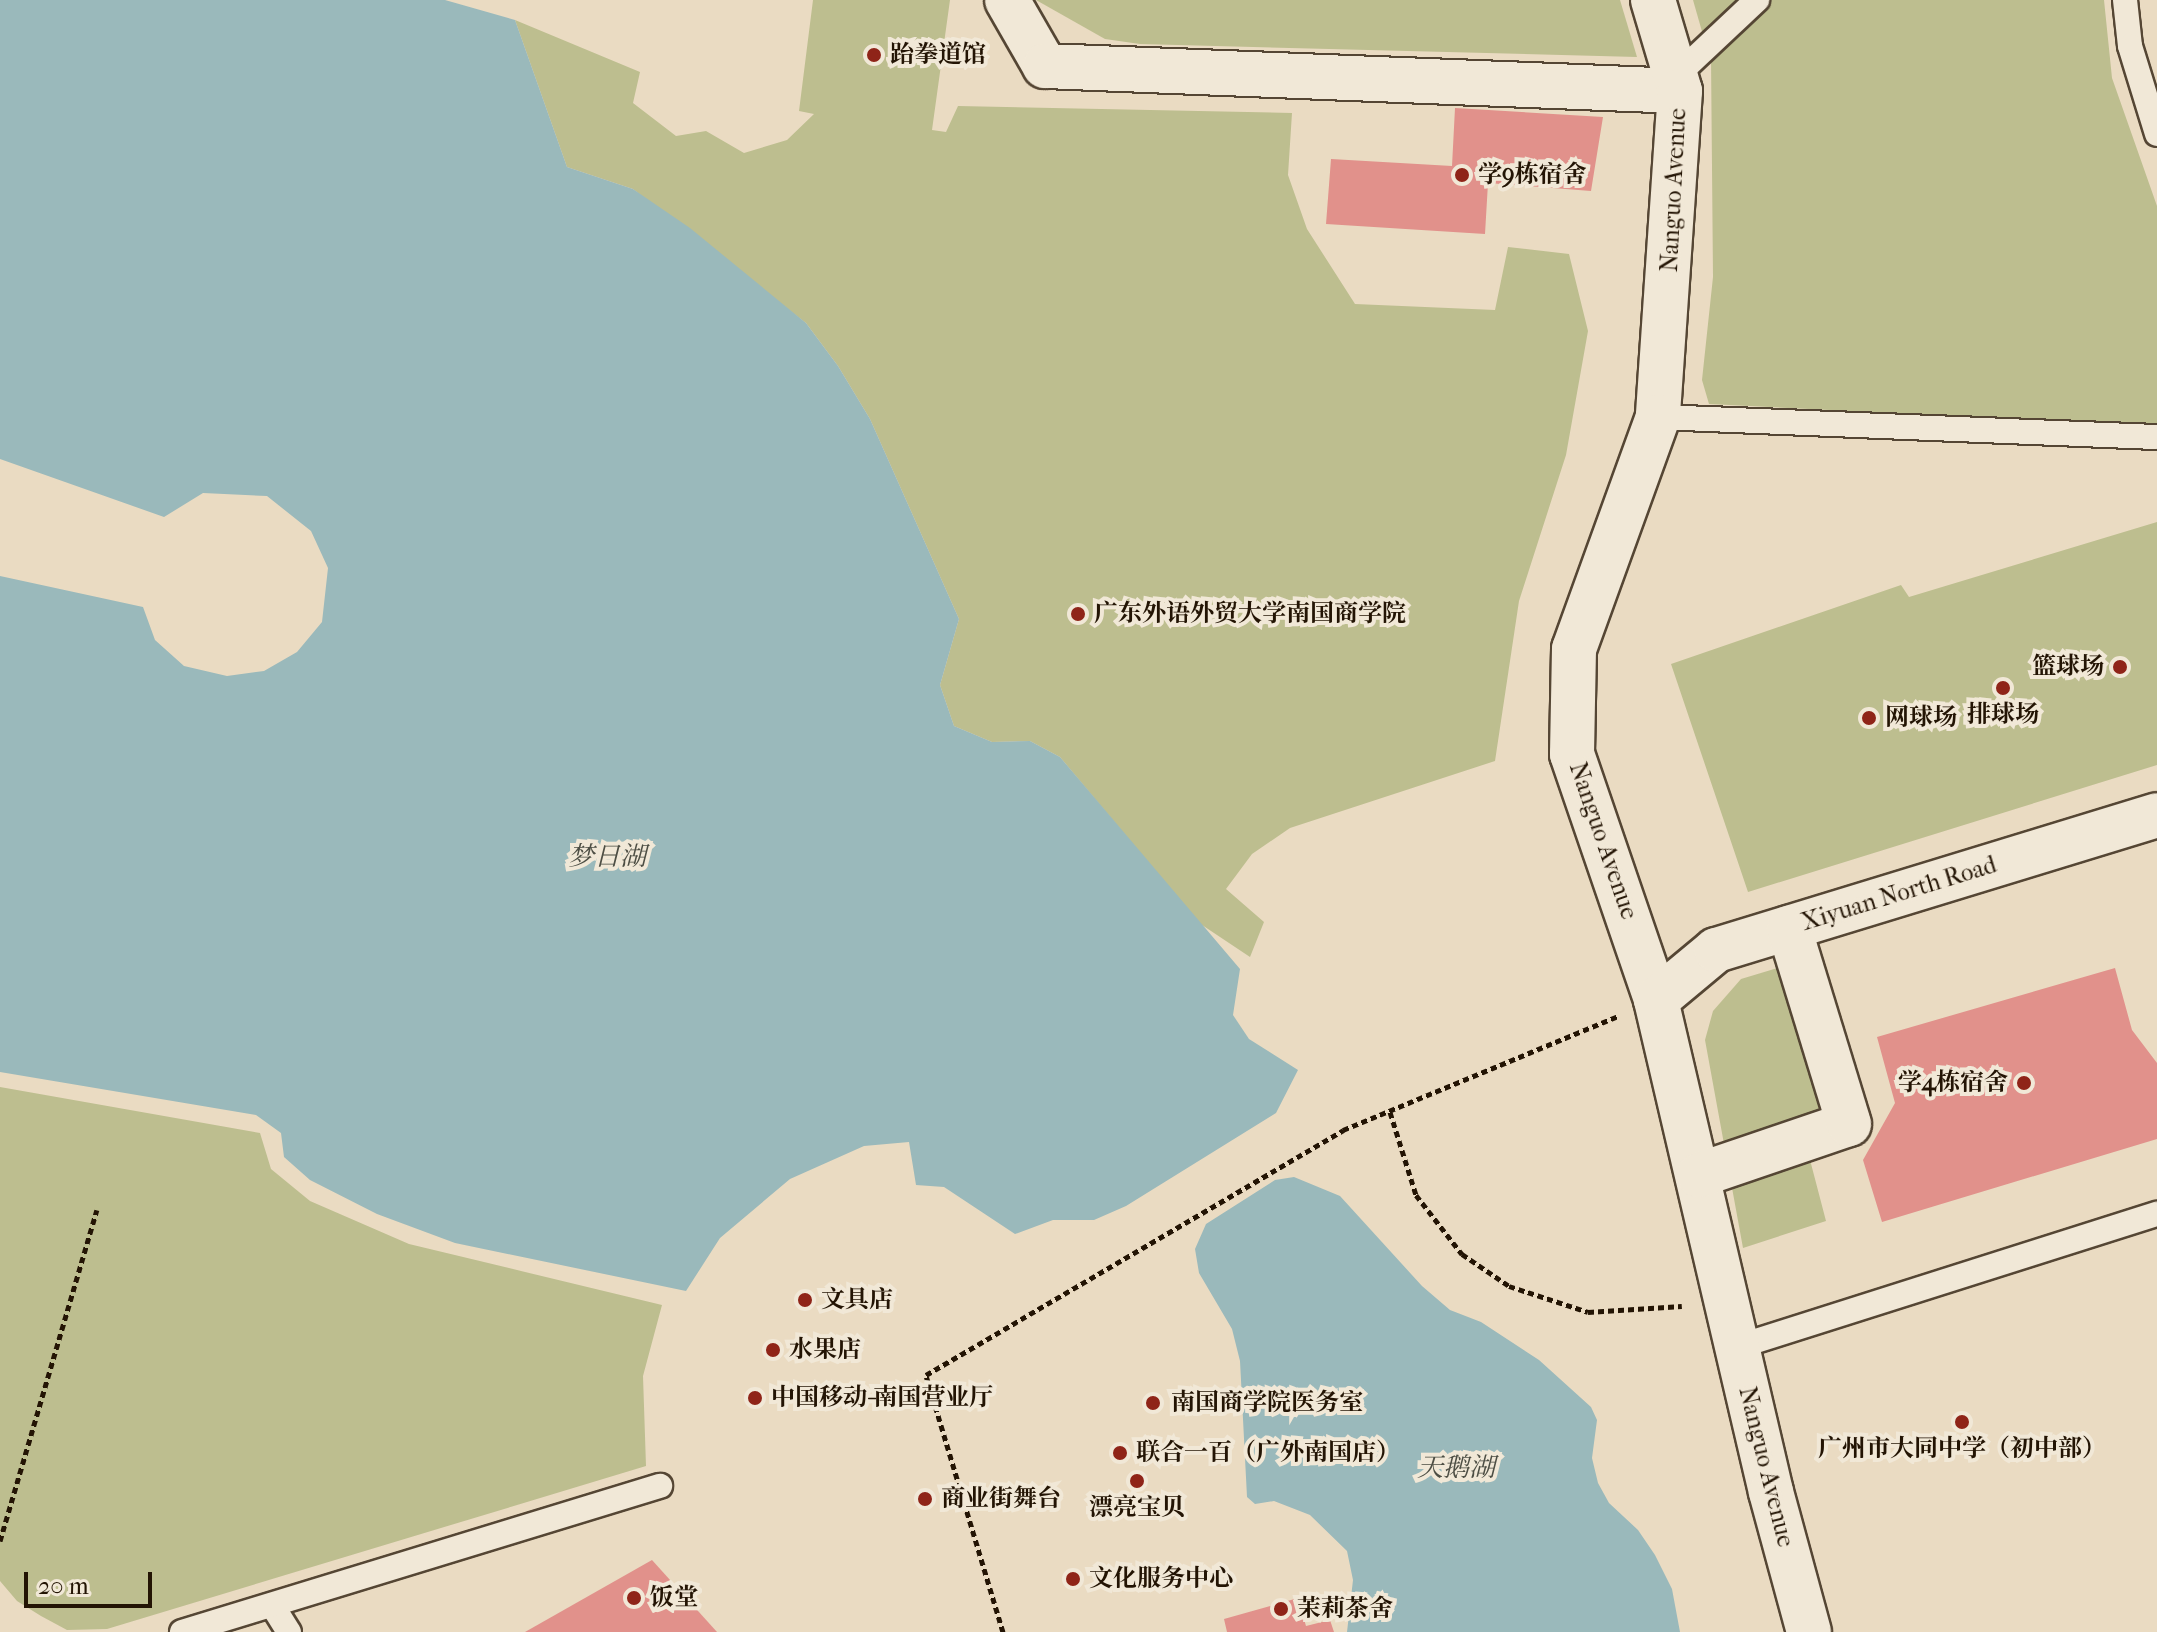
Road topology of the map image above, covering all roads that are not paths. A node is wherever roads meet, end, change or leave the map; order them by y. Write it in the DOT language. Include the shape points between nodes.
graph roads {
  1 [pos="1007,0"];
  2 [pos="1653,0"];
  3 [pos="1757,0"];
  4 [pos="2125,0"];
  5 [pos="1679,83"];
  6 [pos="2157,134"];
  7 [pos="1658,417"];
  8 [pos="2157,437"];
  9 [pos="2157,815"];
  10 [pos="1789,928"];
  11 [pos="1656,1000"];
  12 [pos="1699,1175"];
  13 [pos="2157,1214"];
  14 [pos="1737,1347"];
  15 [pos="660,1486"];
  16 [pos="272,1605"];
  17 [pos="182,1632"];
  18 [pos="289,1632"];
  19 [pos="1809,1632"];
  1 -- 5 [label="street" via="1045,66"];
  2 -- 5 [label="street, Nanguo Avenue"];
  3 -- 5 [label="lane"];
  4 -- 6 [label="lane" via="2130,46"];
  5 -- 7 [label="street, Nanguo Avenue"];
  7 -- 8 [label="lane"];
  7 -- 11 [label="street, Nanguo Avenue" via="1574,649 1572,754"];
  9 -- 10 [label="street, Xiyuan North Road"];
  10 -- 11 [label="street, Xiyuan North Road" via="1716,950"];
  10 -- 12 [label="street" via="1849,1124"];
  11 -- 12 [label="street, Nanguo Avenue"];
  12 -- 14 [label="street, Nanguo Avenue"];
  13 -- 14 [label="lane"];
  14 -- 19 [label="street, Nanguo Avenue"];
  15 -- 16 [label="lane"];
  16 -- 17 [label="lane"];
  16 -- 18 [label="lane"];
}
